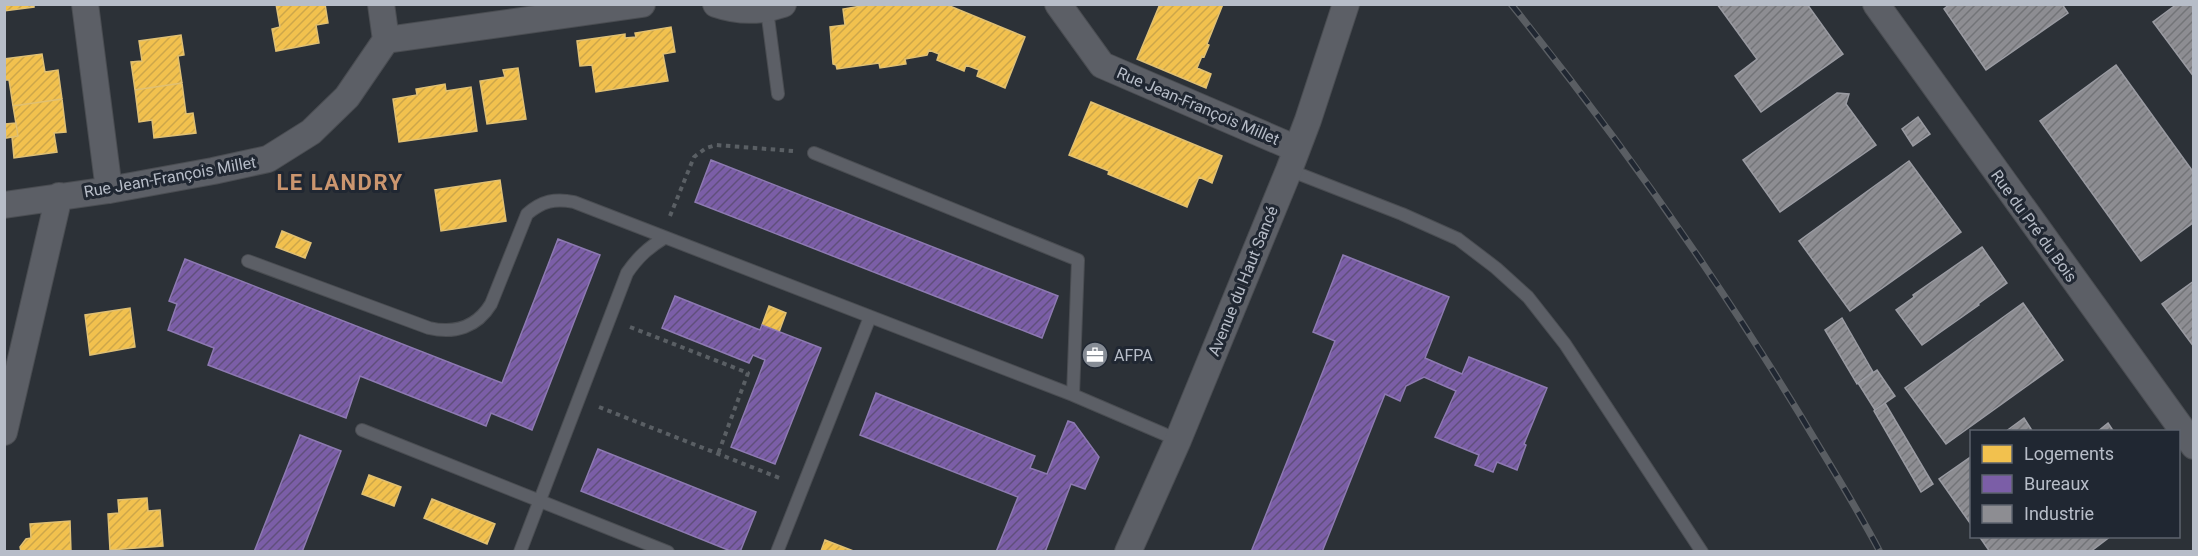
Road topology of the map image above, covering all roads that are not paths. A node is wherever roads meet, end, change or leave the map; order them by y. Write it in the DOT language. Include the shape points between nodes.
graph roads {
  1 [pos="85,4"];
  2 [pos="381,4"];
  3 [pos="642,4"];
  4 [pos="716,4"];
  5 [pos="1058,4"];
  6 [pos="1346,4"];
  7 [pos="1876,4"];
  8 [pos="775,7"];
  9 [pos="386,40"];
  10 [pos="778,94"];
  11 [pos="814,153"];
  12 [pos="1294,160"];
  13 [pos="109,190"];
  14 [pos="59,196"];
  15 [pos="4,205"];
  16 [pos="663,238"];
  17 [pos="249,261"];
  18 [pos="870,317"];
  19 [pos="1073,395"];
  20 [pos="362,430"];
  21 [pos="4,432"];
  22 [pos="1178,440"];
  23 [pos="2193,446"];
  24 [pos="540,500"];
  25 [pos="520,552"];
  26 [pos="668,552"];
  27 [pos="777,552"];
  28 [pos="1128,552"];
  29 [pos="1702,552"];
  1 -- 13 [label="street"];
  2 -- 9 [label="street"];
  3 -- 9 [label="street"];
  4 -- 8 [label="street" via="733,10"];
  5 -- 12 [label="street, Rue Jean-François Millet" via="1102,65"];
  6 -- 12 [label="street, Avenue du Haut Sancé"];
  7 -- 23 [label="street, Rue du Pré du Bois"];
  8 -- 10 [label="lane"];
  9 -- 13 [label="street, Rue Jean-François Millet" via="347,97 311,132 268,159"];
  11 -- 19 [label="lane" via="1078,260"];
  12 -- 22 [label="street, Avenue du Haut Sancé"];
  12 -- 29 [label="lane" via="1458,239 1528,297 1564,344"];
  13 -- 14 [label="street, Rue Jean-François Millet"];
  14 -- 15 [label="street, Rue Jean-François Millet"];
  14 -- 21 [label="street"];
  16 -- 17 [label="lane" via="573,202 543,203 527,214 485,315 465,328 451,330 429,328"];
  16 -- 18 [label="lane"];
  16 -- 24 [label="lane" via="637,258 627,273"];
  18 -- 19 [label="lane"];
  18 -- 27 [label="lane"];
  19 -- 22 [label="lane"];
  20 -- 24 [label="lane"];
  22 -- 28 [label="street, Avenue du Haut Sancé"];
  24 -- 25 [label="lane"];
  24 -- 26 [label="lane"];
}
